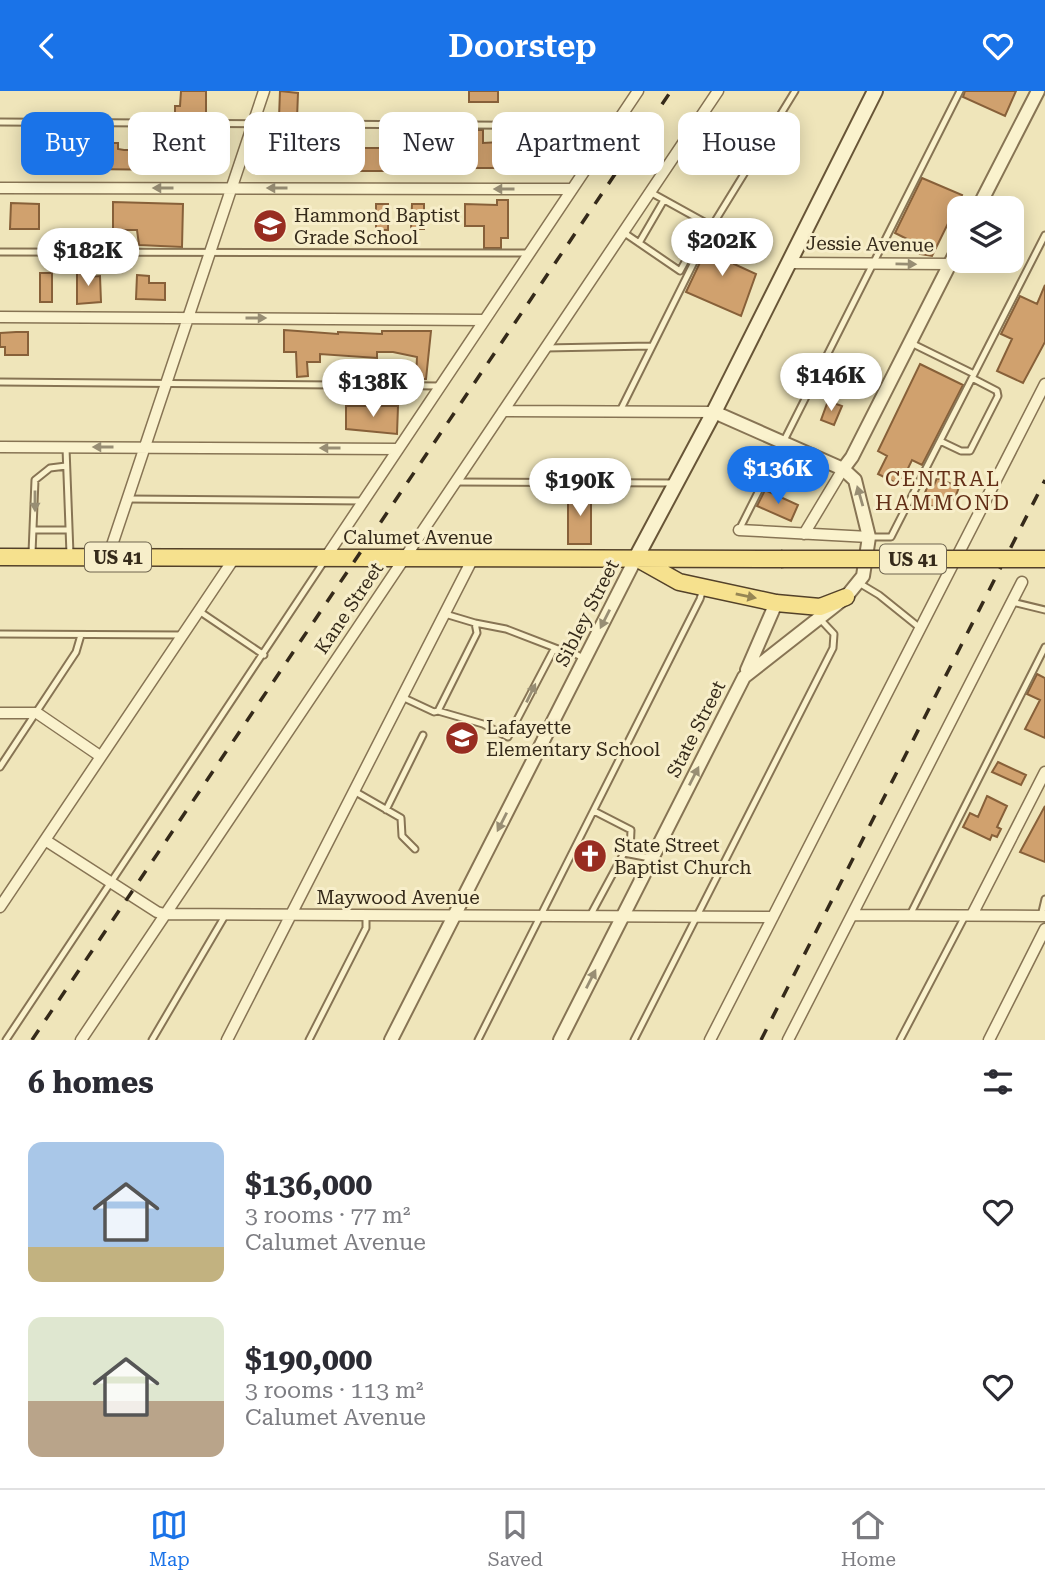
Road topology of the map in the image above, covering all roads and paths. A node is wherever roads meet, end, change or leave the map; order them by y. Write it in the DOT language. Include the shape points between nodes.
graph roads {
  1 [pos="264,91"];
  2 [pos="638,91"];
  3 [pos="718,91"];
  4 [pos="795,91"];
  5 [pos="875,91"];
  6 [pos="960,91"];
  7 [pos="1038,91"];
  8 [pos="257,112"];
  9 [pos="624,112"];
  10 [pos="0,122"];
  11 [pos="244,123"];
  12 [pos="365,124"];
  13 [pos="492,125"];
  14 [pos="244,151"];
  15 [pos="582,175"];
  16 [pos="0,188"];
  17 [pos="232,188"];
  18 [pos="572,189"];
  19 [pos="650,192"];
  20 [pos="984,196"];
  21 [pos="664,200"];
  22 [pos="709,225"];
  23 [pos="623,232"];
  24 [pos="1045,235"];
  25 [pos="639,243"];
  26 [pos="0,252"];
  27 [pos="210,253"];
  28 [pos="529,253"];
  29 [pos="789,263"];
  30 [pos="871,263"];
  31 [pos="947,264"];
  32 [pos="947,270"];
  33 [pos="680,271"];
  34 [pos="687,276"];
  35 [pos="0,317"];
  36 [pos="188,318"];
  37 [pos="484,320"];
  38 [pos="910,343"];
  39 [pos="650,346"];
  40 [pos="545,348"];
  41 [pos="973,376"];
  42 [pos="0,382"];
  43 [pos="166,383"];
  44 [pos="1045,384"];
  45 [pos="440,386"];
  46 [pos="503,411"];
  47 [pos="620,411"];
  48 [pos="714,412"];
  49 [pos="940,441"];
  50 [pos="781,442"];
  51 [pos="0,447"];
  52 [pos="66,447"];
  53 [pos="145,447"];
  54 [pos="398,449"];
  55 [pos="65,466"];
  56 [pos="843,469"];
  57 [pos="455,482"];
  58 [pos="676,483"];
  59 [pos="127,499"];
  60 [pos="363,501"];
  61 [pos="34,530"];
  62 [pos="68,530"];
  63 [pos="738,530"];
  64 [pos="804,534"];
  65 [pos="869,537"];
  66 [pos="0,557"];
  67 [pos="32,557"];
  68 [pos="70,557"];
  69 [pos="108,557"];
  70 [pos="235,557"];
  71 [pos="326,558"];
  72 [pos="404,558"];
  73 [pos="473,558"];
  74 [pos="636,558"];
  75 [pos="1045,559"];
  76 [pos="1022,582"];
  77 [pos="859,583"];
  78 [pos="703,587"];
  79 [pos="846,597"];
  80 [pos="776,603"];
  81 [pos="1012,603"];
  82 [pos="199,611"];
  83 [pos="1045,611"];
  84 [pos="444,614"];
  85 [pos="820,619"];
  86 [pos="475,623"];
  87 [pos="920,628"];
  88 [pos="0,634"];
  89 [pos="81,635"];
  90 [pos="183,635"];
  91 [pos="1045,647"];
  92 [pos="558,649"];
  93 [pos="264,655"];
  94 [pos="585,659"];
  95 [pos="744,677"];
  96 [pos="402,697"];
  97 [pos="438,711"];
  98 [pos="0,713"];
  99 [pos="37,713"];
  100 [pos="423,735"];
  101 [pos="100,757"];
  102 [pos="0,767"];
  103 [pos="1045,772"];
  104 [pos="354,791"];
  105 [pos="386,810"];
  106 [pos="594,811"];
  107 [pos="45,840"];
  108 [pos="415,849"];
  109 [pos="630,852"];
  110 [pos="652,859"];
  111 [pos="112,883"];
  112 [pos="1045,899"];
  113 [pos="0,907"];
  114 [pos="164,914"];
  115 [pos="226,914"];
  116 [pos="290,915"];
  117 [pos="366,915"];
  118 [pos="454,915"];
  119 [pos="852,915"];
  120 [pos="909,915"];
  121 [pos="969,915"];
  122 [pos="542,916"];
  123 [pos="590,916"];
  124 [pos="623,916"];
  125 [pos="696,916"];
  126 [pos="1043,916"];
  127 [pos="773,917"];
  128 [pos="1045,929"];
  129 [pos="6,1040"];
  130 [pos="81,1040"];
  131 [pos="152,1040"];
  132 [pos="226,1040"];
  133 [pos="309,1040"];
  134 [pos="391,1040"];
  135 [pos="478,1040"];
  136 [pos="560,1040"];
  137 [pos="634,1040"];
  138 [pos="710,1040"];
  139 [pos="788,1040"];
  140 [pos="900,1040"];
  141 [pos="989,1040"];
  1 -- 8 [label="street"];
  2 -- 9 [label="street"];
  3 -- 19 [label="street, Kane Street"];
  4 -- 22 [label="lane"];
  5 -- 29 [label="main road, Sibley Street"];
  6 -- 30 [label="lane"];
  7 -- 20 [label="street"];
  10 -- 11 [label="lane"];
  12 -- 13 [label="lane"];
  14 -- 17 [label="street"];
  15 -- 18 [label="street"];
  17 -- 16 [label="street, one-way"];
  18 -- 17 [label="street, one-way"];
  17 -- 27 [label="street"];
  18 -- 28 [label="street"];
  19 -- 21 [label="lane"];
  19 -- 23 [label="street, Kane Street"];
  21 -- 22 [label="lane"];
  21 -- 25 [label="lane"];
  22 -- 33 [label="lane"];
  22 -- 34 [label="lane"];
  23 -- 25 [label="lane"];
  23 -- 40 [label="street, Kane Street"];
  24 -- 41 [label="lane"];
  25 -- 33 [label="lane"];
  26 -- 27 [label="lane"];
  27 -- 28 [label="lane"];
  27 -- 36 [label="street"];
  28 -- 37 [label="street"];
  29 -- 30 [label="street, Jessie Avenue"];
  29 -- 48 [label="main road, Sibley Street"];
  30 -- 31 [label="street, Jessie Avenue, one-way"];
  30 -- 50 [label="lane"];
  32 -- 38 [label="street"];
  33 -- 34 [label="lane"];
  34 -- 39 [label="lane"];
  35 -- 36 [label="street"];
  36 -- 37 [label="street, one-way"];
  36 -- 43 [label="street"];
  37 -- 45 [label="street"];
  38 -- 41 [label="lane"];
  38 -- 56 [label="street"];
  39 -- 40 [label="lane"];
  39 -- 47 [label="lane"];
  40 -- 46 [label="street, Kane Street"];
  41 -- 49 [label="lane"];
  41 -- 49 [label="lane" via="998,396 970,451"];
  42 -- 43 [label="lane"];
  43 -- 45 [label="lane"];
  43 -- 53 [label="street"];
  44 -- 87 [label="street"];
  45 -- 54 [label="street"];
  46 -- 47 [label="street"];
  46 -- 57 [label="street, Kane Street"];
  47 -- 48 [label="street"];
  48 -- 50 [label="street"];
  48 -- 58 [label="main road, Sibley Street"];
  49 -- 65 [label="lane" via="891,537"];
  50 -- 56 [label="street"];
  50 -- 63 [label="lane"];
  51 -- 52 [label="street"];
  53 -- 52 [label="street, one-way"];
  52 -- 55 [label="lane"];
  54 -- 53 [label="street, one-way"];
  53 -- 59 [label="street"];
  54 -- 60 [label="street"];
  55 -- 61 [label="lane, one-way" via="50,468 36,480"];
  55 -- 62 [label="lane"];
  56 -- 64 [label="street"];
  65 -- 56 [label="street, State Street, one-way" via="855,481"];
  57 -- 58 [label="lane"];
  57 -- 72 [label="street, Kane Street"];
  58 -- 74 [label="main road, Sibley Street"];
  59 -- 60 [label="lane"];
  59 -- 69 [label="street"];
  60 -- 71 [label="street"];
  61 -- 62 [label="lane"];
  61 -- 67 [label="lane"];
  62 -- 68 [label="lane"];
  63 -- 64 [label="street"];
  64 -- 65 [label="street"];
  65 -- 77 [label="street, State Street" via="866,569"];
  66 -- 67 [label="main road, Calumet Avenue / US 41"];
  67 -- 68 [label="main road, Calumet Avenue / US 41"];
  68 -- 69 [label="main road, Calumet Avenue / US 41"];
  69 -- 70 [label="main road, Calumet Avenue / US 41"];
  70 -- 71 [label="main road, Calumet Avenue / US 41"];
  70 -- 82 [label="street"];
  71 -- 72 [label="main road, Calumet Avenue / US 41"];
  71 -- 93 [label="lane"];
  72 -- 73 [label="main road, Calumet Avenue / US 41"];
  72 -- 114 [label="street, Kane Street"];
  73 -- 74 [label="main road, Calumet Avenue / US 41"];
  73 -- 84 [label="street"];
  74 -- 75 [label="main road, Calumet Avenue / US 41, bridge"];
  74 -- 78 [label="main road" via="679,582"];
  74 -- 94 [label="street, Sibley Street, one-way"];
  76 -- 81 [label="street"];
  77 -- 79 [label="street, State Street"];
  77 -- 87 [label="lane"];
  78 -- 80 [label="main road, one-way"];
  78 -- 106 [label="lane"];
  79 -- 80 [label="main road" via="820,607"];
  79 -- 85 [label="street, State Street"];
  80 -- 95 [label="street"];
  81 -- 83 [label="lane"];
  81 -- 119 [label="street"];
  82 -- 90 [label="street"];
  82 -- 93 [label="lane"];
  84 -- 86 [label="lane"];
  84 -- 96 [label="street"];
  85 -- 95 [label="street, State Street"];
  85 -- 125 [label="lane" via="834,635 833,648"];
  86 -- 92 [label="lane" via="506,629"];
  86 -- 97 [label="lane" via="476,640"];
  87 -- 127 [label="street"];
  88 -- 89 [label="lane"];
  89 -- 90 [label="lane"];
  89 -- 99 [label="lane" via="76,652"];
  90 -- 101 [label="street"];
  91 -- 120 [label="lane"];
  92 -- 94 [label="lane"];
  97 -- 92 [label="lane, one-way" via="511,736 550,654"];
  93 -- 111 [label="lane"];
  94 -- 118 [label="street, Sibley Street, one-way"];
  110 -- 95 [label="street, State Street, one-way"];
  96 -- 97 [label="lane"];
  96 -- 104 [label="street"];
  98 -- 99 [label="street"];
  99 -- 101 [label="street"];
  99 -- 102 [label="lane"];
  100 -- 105 [label="lane"];
  101 -- 107 [label="street"];
  103 -- 121 [label="street"];
  104 -- 105 [label="lane"];
  104 -- 116 [label="street"];
  105 -- 108 [label="lane" via="401,818 402,836"];
  106 -- 109 [label="lane" via="631,830"];
  106 -- 122 [label="lane"];
  107 -- 111 [label="street"];
  107 -- 113 [label="street"];
  109 -- 110 [label="lane"];
  109 -- 123 [label="lane" via="624,853"];
  110 -- 124 [label="street, State Street"];
  111 -- 114 [label="street"];
  111 -- 129 [label="lane"];
  112 -- 126 [label="lane"];
  114 -- 115 [label="street, Maywood Avenue"];
  114 -- 130 [label="street, Kane Street"];
  115 -- 116 [label="street, Maywood Avenue"];
  115 -- 131 [label="lane"];
  116 -- 117 [label="street, Maywood Avenue"];
  116 -- 132 [label="street"];
  117 -- 118 [label="street, Maywood Avenue"];
  117 -- 133 [label="lane" via="366,928"];
  118 -- 122 [label="street, Maywood Avenue"];
  118 -- 134 [label="street, Sibley Street"];
  119 -- 120 [label="street"];
  119 -- 139 [label="street"];
  120 -- 121 [label="street"];
  121 -- 126 [label="street"];
  121 -- 140 [label="lane"];
  122 -- 123 [label="street, Maywood Avenue"];
  122 -- 135 [label="lane"];
  123 -- 124 [label="street, Maywood Avenue"];
  124 -- 125 [label="street, Maywood Avenue"];
  136 -- 124 [label="street, State Street, one-way"];
  125 -- 127 [label="street, Maywood Avenue"];
  125 -- 137 [label="lane"];
  127 -- 138 [label="street"];
  128 -- 141 [label="street"];
}
